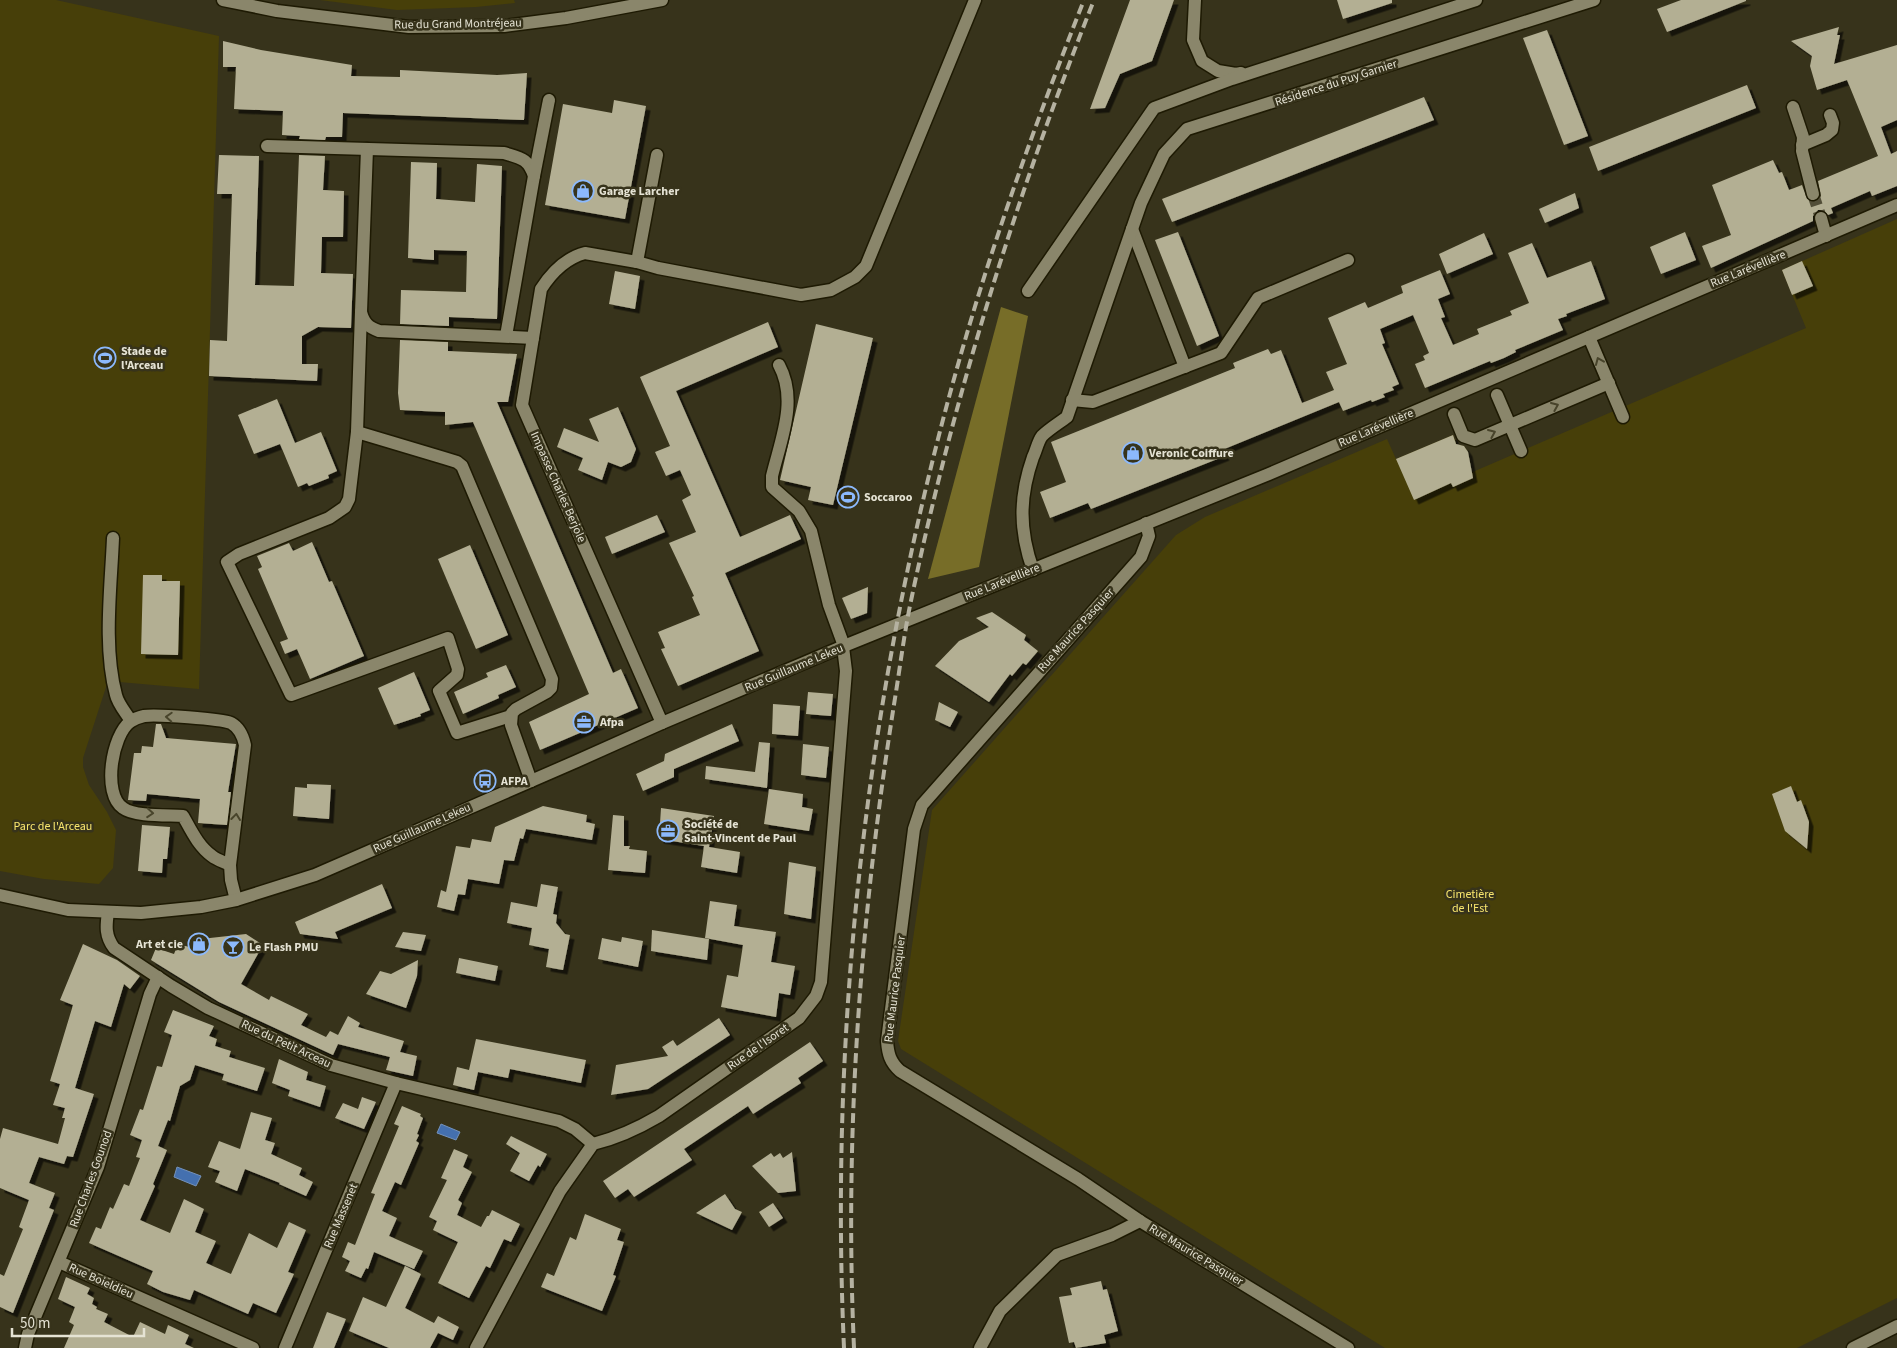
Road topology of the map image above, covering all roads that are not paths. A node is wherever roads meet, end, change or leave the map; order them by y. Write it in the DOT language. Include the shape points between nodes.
graph roads {
  1 [pos="224,0"];
  2 [pos="662,0"];
  3 [pos="975,0"];
  4 [pos="1195,0"];
  5 [pos="1476,0"];
  6 [pos="1594,0"];
  7 [pos="1294,59"];
  8 [pos="549,100"];
  9 [pos="1792,107"];
  10 [pos="1830,115"];
  11 [pos="1802,145"];
  12 [pos="267,146"];
  13 [pos="367,149"];
  14 [pos="657,156"];
  15 [pos="534,176"];
  16 [pos="1813,194"];
  17 [pos="1897,205"];
  18 [pos="1821,218"];
  19 [pos="1132,229"];
  20 [pos="1826,236"];
  21 [pos="1348,260"];
  22 [pos="637,262"];
  23 [pos="1028,291"];
  24 [pos="361,312"];
  25 [pos="506,336"];
  26 [pos="1589,337"];
  27 [pos="533,338"];
  28 [pos="780,365"];
  29 [pos="1185,367"];
  30 [pos="1609,383"];
  31 [pos="1496,395"];
  32 [pos="1072,400"];
  33 [pos="1454,414"];
  34 [pos="1623,417"];
  35 [pos="1510,425"];
  36 [pos="357,432"];
  37 [pos="1521,451"];
  38 [pos="1146,523"];
  39 [pos="113,538"];
  40 [pos="1033,570"];
  41 [pos="847,646"];
  42 [pos="511,716"];
  43 [pos="131,721"];
  44 [pos="662,722"];
  45 [pos="531,781"];
  46 [pos="230,865"];
  47 [pos="0,895"];
  48 [pos="236,900"];
  49 [pos="108,912"];
  50 [pos="158,977"];
  51 [pos="396,1083"];
  52 [pos="593,1144"];
  53 [pos="1140,1221"];
  54 [pos="59,1262"];
  55 [pos="1897,1326"];
  56 [pos="25,1348"];
  57 [pos="253,1348"];
  58 [pos="286,1348"];
  59 [pos="476,1348"];
  60 [pos="980,1348"];
  61 [pos="1348,1348"];
  62 [pos="1852,1348"];
  1 -- 2 [label="street, Rue du Grand Montréjeau" via="277,11 409,27 504,26"];
  3 -- 22 [label="street" via="866,266 855,277 832,290 801,295"];
  4 -- 7 [label="street" via="1193,40 1202,61 1218,71 1236,74"];
  5 -- 7 [label="street"];
  6 -- 19 [label="street, Résidence du Puy Garnier" via="1187,129 1164,154"];
  7 -- 23 [label="street" via="1154,108"];
  8 -- 15 [label="street"];
  9 -- 11 [label="street" via="1803,137"];
  10 -- 11 [label="street" via="1832,130"];
  11 -- 16 [label="street"];
  12 -- 13 [label="street"];
  13 -- 15 [label="street" via="504,153 522,158"];
  13 -- 24 [label="street"];
  14 -- 22 [label="street"];
  15 -- 25 [label="street"];
  17 -- 20 [label="street, Rue Larévellière"];
  18 -- 20 [label="street"];
  19 -- 29 [label="street"];
  19 -- 32 [label="street, Résidence du Puy Garnier"];
  20 -- 26 [label="street, Rue Larévellière"];
  21 -- 29 [label="street" via="1258,298 1221,354"];
  22 -- 27 [label="street, Impasse Charles Berjole" via="585,253 562,264 542,289"];
  24 -- 25 [label="street" via="369,328 378,331"];
  24 -- 36 [label="street"];
  25 -- 27 [label="street"];
  30 -- 26 [label="street, one-way"];
  26 -- 38 [label="street, Rue Larévellière"];
  27 -- 44 [label="street, Impasse Charles Berjole" via="522,405"];
  28 -- 41 [label="street, Rue de l'Isoret" via="787,381 789,399 772,487 799,511 811,530 829,605"];
  29 -- 32 [label="street" via="1093,402"];
  30 -- 34 [label="street"];
  35 -- 30 [label="street, one-way"];
  31 -- 35 [label="street"];
  32 -- 40 [label="street, Résidence du Puy Garnier" via="1066,417 1041,437 1026,479 1022,529"];
  33 -- 35 [label="street, one-way" via="1463,436 1475,440"];
  35 -- 37 [label="street"];
  36 -- 42 [label="street" via="462,466 552,679 547,692 516,709"];
  36 -- 42 [label="street" via="349,499 345,507 329,518 239,554 227,562 291,695 448,638 457,675 439,691 457,733"];
  38 -- 40 [label="street, Rue Larévellière"];
  38 -- 53 [label="street, Rue Maurice Pasquier" via="1149,536 1141,557 922,805 914,829 887,1041 892,1064 900,1071 1078,1179"];
  39 -- 43 [label="street" via="111,666 116,697"];
  40 -- 41 [label="street, Rue Larévellière"];
  41 -- 44 [label="street, Rue Guillaume Lekeu"];
  41 -- 52 [label="street, Rue de l'Isoret" via="823,963 816,996 788,1027 659,1116 637,1129"];
  42 -- 45 [label="street" via="510,725"];
  43 -- 46 [label="street, one-way" via="119,736 112,763 113,794 117,803 132,812 183,816 204,850"];
  46 -- 43 [label="street, one-way" via="245,745 240,731 229,722 195,718 146,716"];
  44 -- 45 [label="street, Rue Guillaume Lekeu"];
  45 -- 48 [label="street, Rue Guillaume Lekeu" via="315,875"];
  46 -- 48 [label="street"];
  47 -- 49 [label="street, Rue Guillaume Lekeu" via="68,910"];
  48 -- 49 [label="street, Rue Guillaume Lekeu" via="184,909"];
  49 -- 50 [label="street, Rue du Petit Arceau" via="108,940 114,948"];
  50 -- 51 [label="street, Rue du Petit Arceau" via="208,1008 331,1065"];
  50 -- 54 [label="street, Rue Charles Gounod" via="150,994 98,1167"];
  51 -- 52 [label="street, Rue du Petit Arceau" via="558,1121 575,1129"];
  51 -- 58 [label="street, Rue Massenet"];
  52 -- 59 [label="street" via="560,1191"];
  53 -- 60 [label="street" via="1057,1255 1000,1311"];
  53 -- 61 [label="street, Rue Maurice Pasquier"];
  54 -- 56 [label="street, Rue Charles Gounod"];
  54 -- 57 [label="street, Rue Boieldieu"];
  55 -- 62 [label="street"];
}
